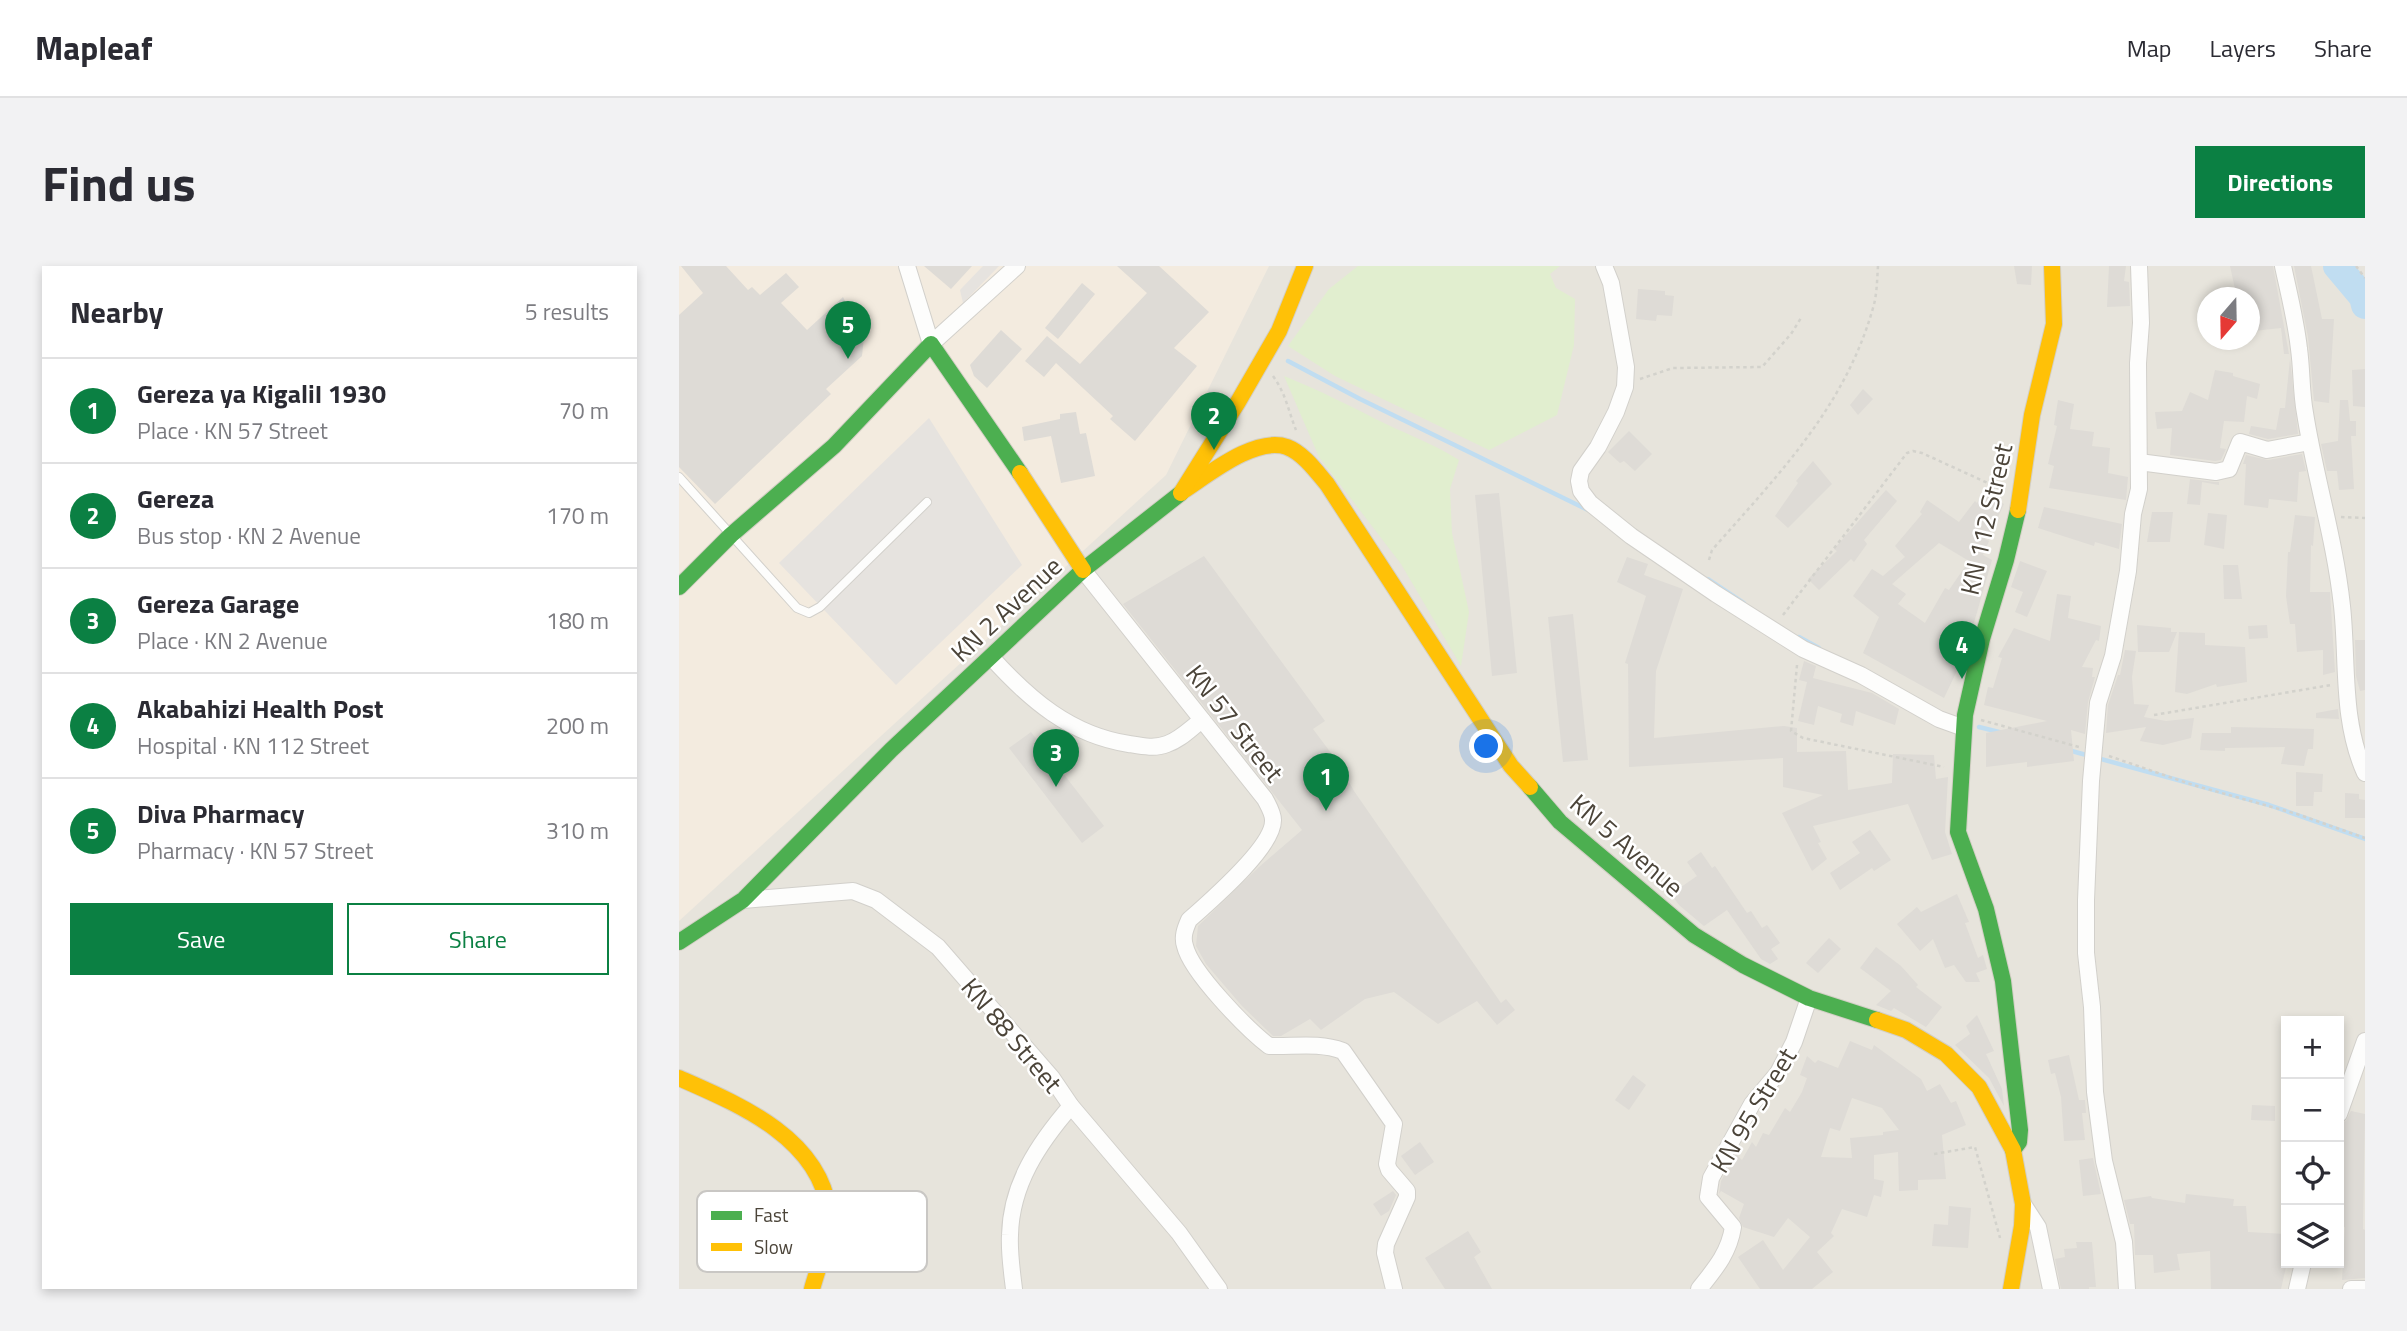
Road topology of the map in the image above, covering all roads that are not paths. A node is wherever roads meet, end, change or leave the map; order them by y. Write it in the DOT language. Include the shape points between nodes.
graph roads {
  1 [pos="907,266"];
  2 [pos="1017,266"];
  3 [pos="1305,266"];
  4 [pos="1604,266"];
  5 [pos="2052,266"];
  6 [pos="2139,266"];
  7 [pos="2283,266"];
  8 [pos="931,344"];
  9 [pos="2311,442"];
  10 [pos="2139,462"];
  11 [pos="679,477"];
  12 [pos="1182,491"];
  13 [pos="927,502"];
  14 [pos="731,535"];
  15 [pos="1083,570"];
  16 [pos="679,587"];
  17 [pos="991,657"];
  18 [pos="1202,720"];
  19 [pos="1964,721"];
  20 [pos="2365,773"];
  21 [pos="743,900"];
  22 [pos="679,942"];
  23 [pos="1809,998"];
  24 [pos="2365,1041"];
  25 [pos="679,1078"];
  26 [pos="2344,1100"];
  27 [pos="1071,1106"];
  28 [pos="2013,1150"];
  29 [pos="824,1191"];
  30 [pos="2023,1204"];
  31 [pos="2302,1268"];
  32 [pos="1014,1289"];
  33 [pos="1219,1289"];
  34 [pos="1394,1289"];
  35 [pos="1699,1289"];
  36 [pos="2011,1289"];
  37 [pos="2051,1289"];
  38 [pos="2127,1289"];
  39 [pos="2297,1289"];
  40 [pos="2351,1289"];
  41 [pos="2365,1289"];
  1 -- 8 [label="street, KN 57 Street"];
  2 -- 8 [label="street"];
  3 -- 12 [label="main road, KN 2 Avenue" via="1279,331"];
  4 -- 19 [label="street" via="1626,367 1625,387 1598,447 1581,471 1585,497 1631,536 1803,649 1939,719"];
  5 -- 19 [label="main road, KN 112 Street" via="2054,324 2032,415 2021,498"];
  6 -- 10 [label="street"];
  7 -- 9 [label="street"];
  8 -- 14 [label="main road" via="834,446"];
  8 -- 15 [label="main road, KN 57 Street"];
  9 -- 10 [label="street" via="2267,450 2240,442 2228,469 2216,472"];
  9 -- 20 [label="street" via="2342,603 2352,728"];
  10 -- 38 [label="street" via="2128,571 2113,656 2098,703 2086,900 2095,1092 2104,1161 2124,1242"];
  11 -- 14 [label="lane"];
  12 -- 15 [label="main road, KN 2 Avenue"];
  12 -- 23 [label="main road, KN 5 Avenue" via="1255,448 1273,443 1288,447 1308,463 1327,484 1511,766 1560,822 1695,935"];
  13 -- 14 [label="lane" via="809,613 797,608"];
  14 -- 16 [label="main road"];
  15 -- 17 [label="main road, KN 2 Avenue"];
  15 -- 18 [label="street, KN 57 Street"];
  17 -- 18 [label="street" via="1041,707 1084,732 1120,743 1164,746"];
  17 -- 21 [label="main road, KN 2 Avenue" via="891,750"];
  18 -- 34 [label="street, KN 57 Street" via="1265,799 1274,817 1272,833 1256,856 1189,920 1184,945 1191,961 1228,1007 1269,1046 1308,1044 1343,1051 1394,1124 1387,1164 1407,1197 1386,1244"];
  19 -- 28 [label="main road, KN 112 Street" via="1958,832 1986,909 2003,981 2020,1130"];
  21 -- 22 [label="main road, KN 2 Avenue"];
  21 -- 27 [label="street, KN 88 Street" via="853,891 876,900 938,947"];
  23 -- 28 [label="main road, KN 5 Avenue" via="1906,1030 1946,1054 1979,1087"];
  23 -- 35 [label="street, KN 95 Street" via="1778,1073 1752,1104 1711,1178 1708,1196 1733,1227 1720,1264"];
  24 -- 26 [label="street"];
  25 -- 29 [label="main road" via="727,1100 786,1136 810,1163"];
  27 -- 32 [label="street" via="1029,1161 1015,1201 1009,1234"];
  27 -- 33 [label="street, KN 88 Street" via="1179,1233"];
  28 -- 30 [label="main road, KN 5 Avenue"];
  30 -- 36 [label="main road, KN 5 Avenue"];
  30 -- 37 [label="street" via="2038,1227"];
  31 -- 39 [label="street"];
  40 -- 41 [label="street"];
}
